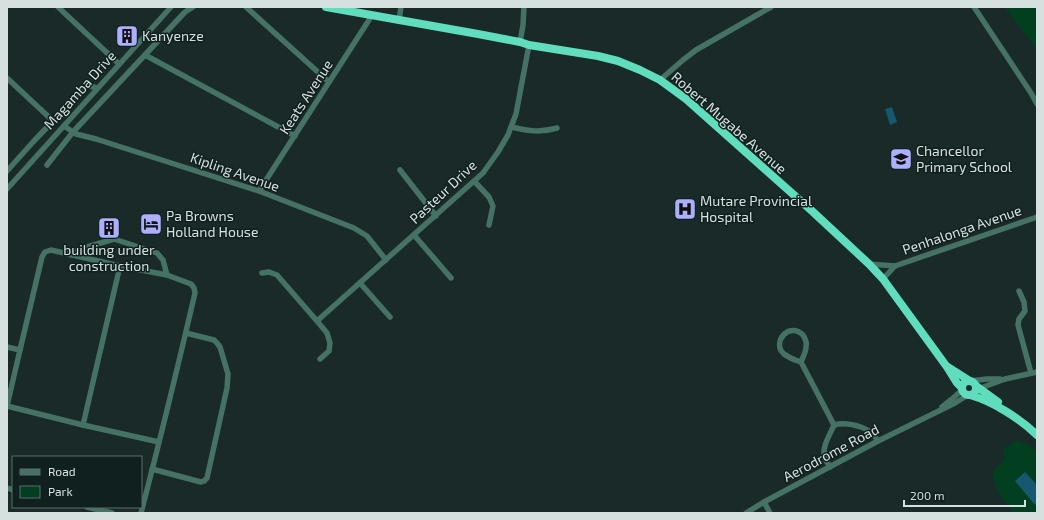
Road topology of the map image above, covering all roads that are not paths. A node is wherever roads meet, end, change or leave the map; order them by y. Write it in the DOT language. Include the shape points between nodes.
graph roads {
  1 [pos="58,7"];
  2 [pos="171,7"];
  3 [pos="193,7"];
  4 [pos="246,7"];
  5 [pos="326,7"];
  6 [pos="401,7"];
  7 [pos="524,7"];
  8 [pos="771,7"];
  9 [pos="974,7"];
  10 [pos="350,9"];
  11 [pos="371,15"];
  12 [pos="399,20"];
  13 [pos="520,42"];
  14 [pos="529,44"];
  15 [pos="145,55"];
  16 [pos="119,64"];
  17 [pos="7,78"];
  18 [pos="660,80"];
  19 [pos="329,82"];
  20 [pos="97,88"];
  21 [pos="1037,104"];
  22 [pos="53,121"];
  23 [pos="64,126"];
  24 [pos="512,127"];
  25 [pos="558,128"];
  26 [pos="73,132"];
  27 [pos="295,136"];
  28 [pos="47,165"];
  29 [pos="400,170"];
  30 [pos="7,171"];
  31 [pos="474,182"];
  32 [pos="7,189"];
  33 [pos="259,191"];
  34 [pos="436,216"];
  35 [pos="1037,217"];
  36 [pos="488,225"];
  37 [pos="414,235"];
  38 [pos="71,255"];
  39 [pos="386,260"];
  40 [pos="869,264"];
  41 [pos="120,266"];
  42 [pos="895,266"];
  43 [pos="262,273"];
  44 [pos="167,275"];
  45 [pos="450,278"];
  46 [pos="883,279"];
  47 [pos="360,283"];
  48 [pos="1020,291"];
  49 [pos="390,317"];
  50 [pos="318,321"];
  51 [pos="186,333"];
  52 [pos="7,347"];
  53 [pos="20,350"];
  54 [pos="320,359"];
  55 [pos="801,362"];
  56 [pos="1034,373"];
  57 [pos="1004,379"];
  58 [pos="970,388"];
  59 [pos="7,406"];
  60 [pos="83,425"];
  61 [pos="834,425"];
  62 [pos="1037,431"];
  63 [pos="1037,435"];
  64 [pos="878,441"];
  65 [pos="159,442"];
  66 [pos="830,467"];
  67 [pos="152,469"];
  68 [pos="764,502"];
  69 [pos="90,508"];
  70 [pos="112,513"];
  71 [pos="141,513"];
  72 [pos="746,513"];
  73 [pos="770,513"];
  1 -- 16 [label="street"];
  2 -- 16 [label="street, Magamba Drive"];
  3 -- 15 [label="street" via="185,12"];
  4 -- 19 [label="street"];
  5 -- 10 [label="highway, Robert Mugabe Avenue"];
  6 -- 12 [label="street"];
  7 -- 13 [label="street"];
  8 -- 18 [label="street" via="696,50"];
  9 -- 21 [label="street"];
  10 -- 11 [label="highway, Robert Mugabe Avenue"];
  11 -- 12 [label="highway, Robert Mugabe Avenue"];
  11 -- 19 [label="street, Keats Avenue"];
  12 -- 13 [label="highway, Robert Mugabe Avenue"];
  13 -- 14 [label="highway, Robert Mugabe Avenue"];
  14 -- 18 [label="highway, Robert Mugabe Avenue" via="618,60"];
  14 -- 24 [label="street, Pasteur Drive"];
  15 -- 26 [label="street"];
  15 -- 27 [label="street"];
  16 -- 20 [label="street, Magamba Drive"];
  17 -- 22 [label="street"];
  18 -- 40 [label="highway, Robert Mugabe Avenue" via="699,110"];
  19 -- 27 [label="street, Keats Avenue"];
  20 -- 22 [label="street" via="85,86"];
  20 -- 23 [label="street, Magamba Drive"];
  22 -- 30 [label="street"];
  23 -- 26 [label="street, Kipling Avenue"];
  23 -- 32 [label="street, Magamba Drive"];
  24 -- 25 [label="street" via="527,131"];
  24 -- 31 [label="street, Pasteur Drive" via="498,152"];
  26 -- 28 [label="street"];
  26 -- 33 [label="street, Kipling Avenue"];
  27 -- 33 [label="street, Keats Avenue"];
  29 -- 34 [label="street"];
  31 -- 34 [label="street, Pasteur Drive"];
  31 -- 36 [label="street" via="489,197 493,206"];
  33 -- 39 [label="street, Kipling Avenue" via="354,228 367,236"];
  34 -- 37 [label="street, Pasteur Drive"];
  35 -- 42 [label="street, Penhalonga Avenue"];
  37 -- 39 [label="street, Pasteur Drive"];
  37 -- 45 [label="street"];
  38 -- 41 [label="street"];
  38 -- 44 [label="street" via="78,250 114,239 157,253 163,260"];
  38 -- 53 [label="street" via="51,250 45,252 42,257"];
  39 -- 47 [label="street, Pasteur Drive"];
  40 -- 42 [label="street, Penhalonga Avenue"];
  40 -- 46 [label="highway, Robert Mugabe Avenue"];
  41 -- 44 [label="street"];
  41 -- 60 [label="street"];
  42 -- 46 [label="street, Penhalonga Avenue"];
  43 -- 50 [label="street" via="277,275"];
  44 -- 51 [label="street" via="191,284 194,288"];
  46 -- 58 [label="highway, Robert Mugabe Avenue" via="947,367"];
  47 -- 49 [label="street"];
  47 -- 50 [label="street, Pasteur Drive"];
  48 -- 56 [label="street" via="1025,311 1018,325"];
  50 -- 54 [label="street" via="330,343 329,351"];
  51 -- 65 [label="street"];
  51 -- 67 [label="street" via="218,343 228,374 207,478 201,482"];
  52 -- 53 [label="street"];
  53 -- 59 [label="street"];
  55 -- 55 [label="street" via="785,356 779,345 780,338 791,330 797,331 805,338 806,347"];
  55 -- 61 [label="street"];
  56 -- 57 [label="street, Aerodrome Road"];
  57 -- 58 [label="street, Aerodrome Road"];
  57 -- 58 [label="street, Aerodrome Road" via="987,379"];
  58 -- 62 [label="highway, Robert Mugabe Avenue" via="1003,406"];
  58 -- 63 [label="highway, Robert Mugabe Avenue"];
  58 -- 64 [label="street, Aerodrome Road" via="955,403"];
  59 -- 60 [label="street"];
  60 -- 65 [label="street"];
  61 -- 64 [label="street" via="843,423 858,426 870,432"];
  61 -- 66 [label="street" via="824,450"];
  64 -- 66 [label="street, Aerodrome Road"];
  65 -- 67 [label="street"];
  66 -- 68 [label="street, Aerodrome Road"];
  67 -- 71 [label="street"];
  68 -- 72 [label="street, Aerodrome Road"];
  68 -- 73 [label="street"];
  69 -- 70 [label="street"];
}
